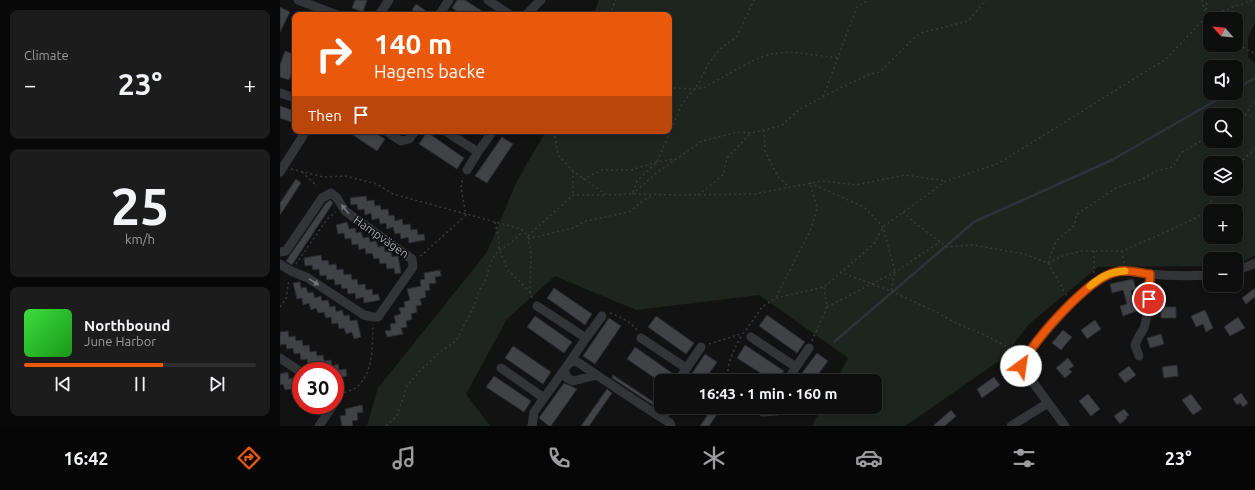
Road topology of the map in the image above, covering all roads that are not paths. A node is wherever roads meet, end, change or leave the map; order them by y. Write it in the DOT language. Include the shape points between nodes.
graph roads {
  1 [pos="298,0"];
  2 [pos="389,0"];
  3 [pos="449,0"];
  4 [pos="488,0"];
  5 [pos="541,0"];
  6 [pos="329,12"];
  7 [pos="381,12"];
  8 [pos="442,12"];
  9 [pos="506,12"];
  10 [pos="529,12"];
  11 [pos="280,93"];
  12 [pos="292,97"];
  13 [pos="304,134"];
  14 [pos="390,134"];
  15 [pos="413,134"];
  16 [pos="451,134"];
  17 [pos="491,134"];
  18 [pos="478,152"];
  19 [pos="282,169"];
  20 [pos="467,170"];
  21 [pos="280,252"];
  22 [pos="1255,263"];
  23 [pos="280,264"];
  24 [pos="1243,268"];
  25 [pos="1150,274"];
  26 [pos="1203,275"];
  27 [pos="537,306"];
  28 [pos="602,316"];
  29 [pos="747,335"];
  30 [pos="586,338"];
  31 [pos="641,338"];
  32 [pos="701,347"];
  33 [pos="809,348"];
  34 [pos="1139,356"];
  35 [pos="280,358"];
  36 [pos="292,366"];
  37 [pos="566,366"];
  38 [pos="796,367"];
  39 [pos="501,368"];
  40 [pos="686,368"];
  41 [pos="682,374"];
  42 [pos="792,374"];
  43 [pos="597,375"];
  44 [pos="544,398"];
  45 [pos="1048,403"];
  46 [pos="327,414"];
  47 [pos="664,414"];
  48 [pos="664,419"];
  49 [pos="319,426"];
  50 [pos="532,426"];
  51 [pos="671,426"];
  52 [pos="1011,426"];
  53 [pos="1065,426"];
  1 -- 6 [label="street"];
  2 -- 7 [label="street"];
  3 -- 8 [label="street"];
  4 -- 9 [label="street"];
  5 -- 10 [label="street"];
  11 -- 12 [label="street"];
  13 -- 19 [label="street"];
  14 -- 15 [label="street" via="401,141 409,139"];
  16 -- 18 [label="street"];
  17 -- 18 [label="street"];
  18 -- 20 [label="street"];
  23 -- 21 [label="street, Hampvägen, one-way" via="308,278 364,316 373,318 378,317 413,267 412,259 345,212 337,198 331,194 322,198 286,252"];
  22 -- 24 [label="street"];
  25 -- 26 [label="street"];
  25 -- 34 [label="street" via="1148,312 1144,328 1135,345"];
  25 -- 45 [label="street" via="1124,271 1110,274 1094,283 1039,339 1021,366"];
  27 -- 30 [label="street"];
  28 -- 30 [label="street"];
  29 -- 38 [label="street"];
  30 -- 37 [label="street"];
  31 -- 40 [label="street"];
  32 -- 40 [label="street"];
  33 -- 38 [label="street"];
  35 -- 36 [label="street"];
  37 -- 43 [label="street" via="576,361"];
  37 -- 43 [label="street" via="567,378 573,381"];
  37 -- 44 [label="street"];
  38 -- 42 [label="street"];
  39 -- 44 [label="street"];
  40 -- 41 [label="street"];
  43 -- 48 [label="street"];
  44 -- 50 [label="street" via="534,412"];
  45 -- 52 [label="street"];
  45 -- 53 [label="street"];
  46 -- 49 [label="street"];
  47 -- 48 [label="street"];
  48 -- 51 [label="street"];
}
